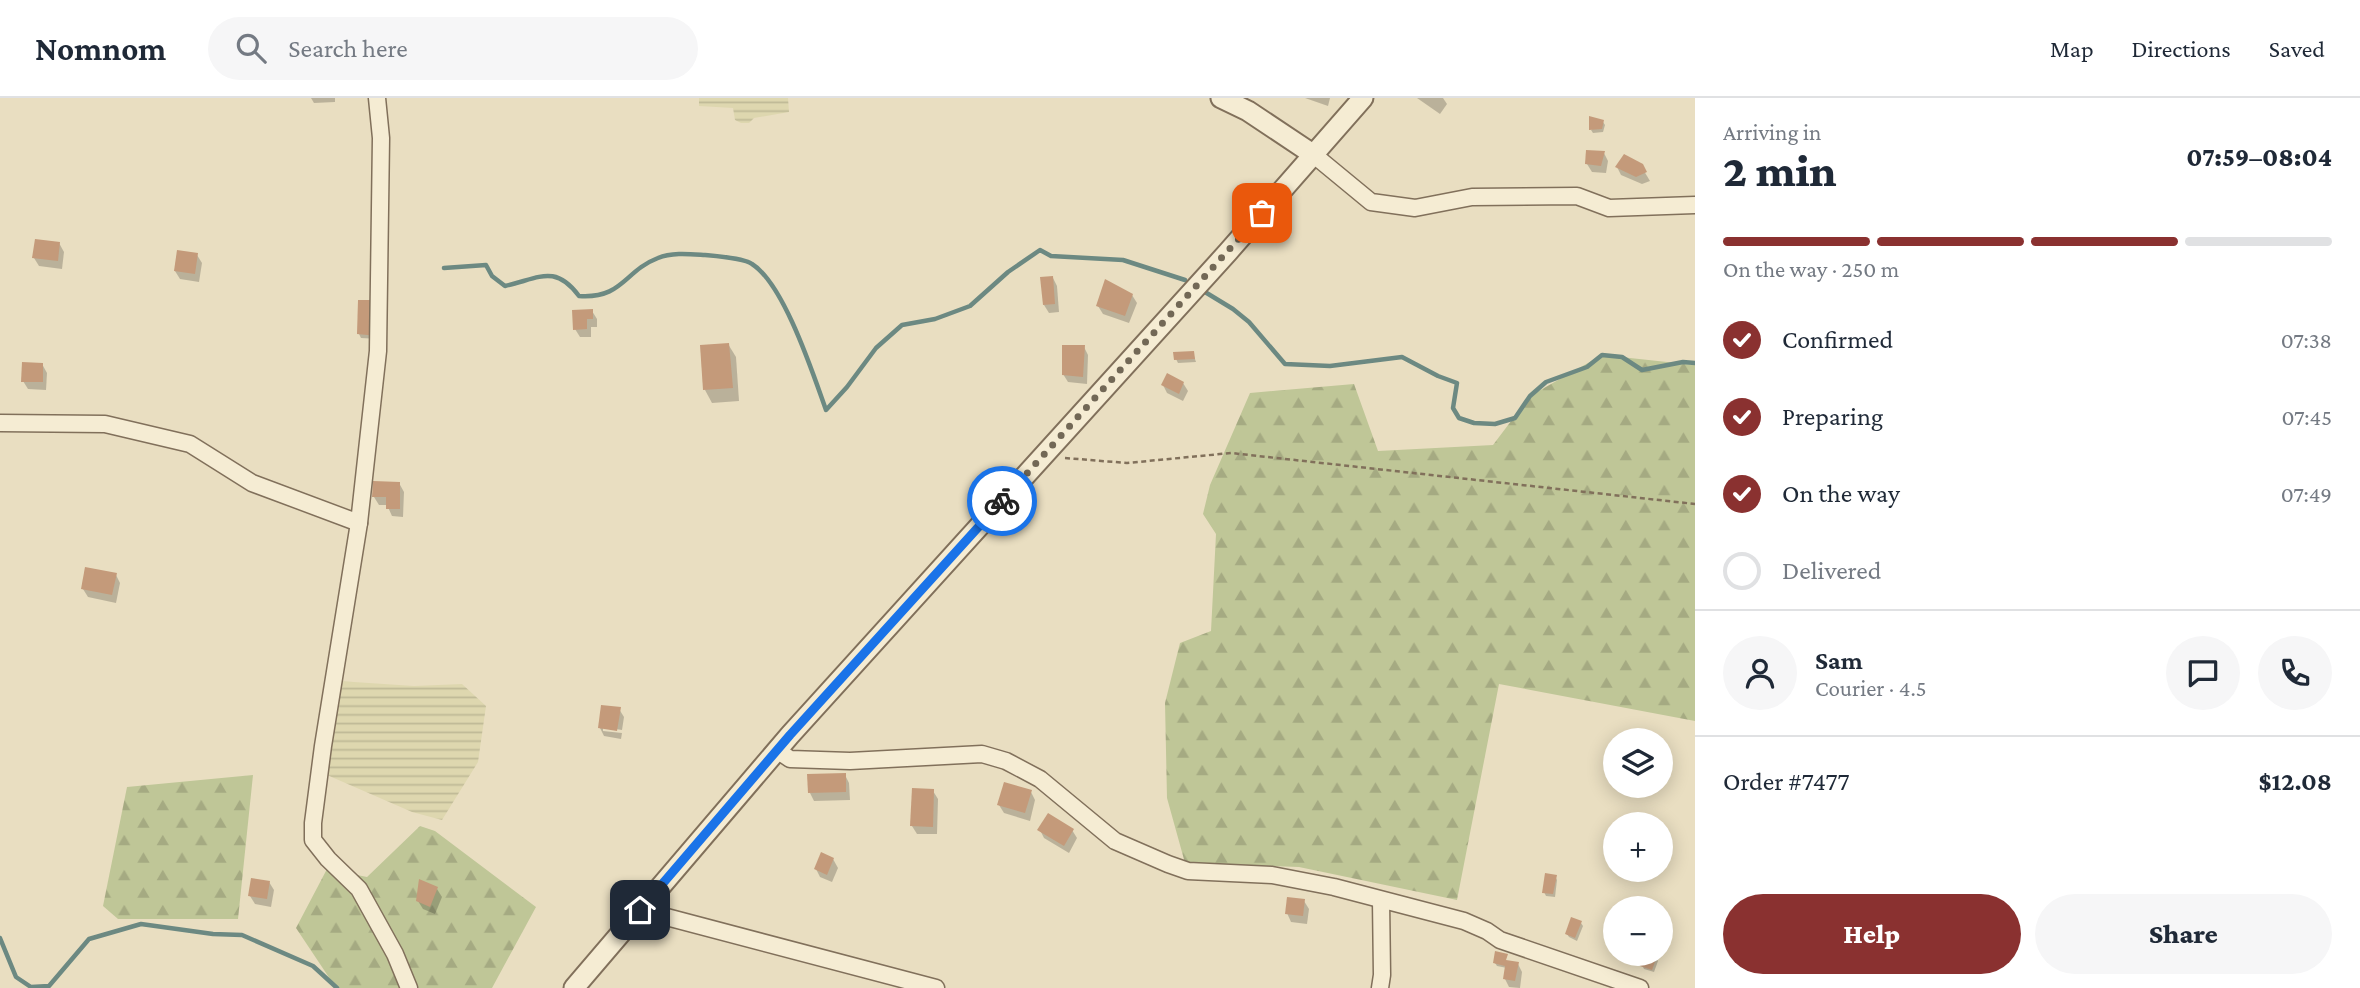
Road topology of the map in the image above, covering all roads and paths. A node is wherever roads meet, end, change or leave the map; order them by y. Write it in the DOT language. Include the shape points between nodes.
graph roads {
  1 [pos="377,98"];
  2 [pos="1221,98"];
  3 [pos="1363,98"];
  4 [pos="1314,155"];
  5 [pos="1695,205"];
  6 [pos="0,423"];
  7 [pos="1050,448"];
  8 [pos="1695,504"];
  9 [pos="359,523"];
  10 [pos="777,750"];
  11 [pos="1381,900"];
  12 [pos="640,910"];
  13 [pos="409,988"];
  14 [pos="574,988"];
  15 [pos="936,988"];
  16 [pos="1380,988"];
  17 [pos="1640,988"];
  1 -- 9 [label="street" via="382,138 378,351"];
  2 -- 4 [label="street"];
  3 -- 4 [label="street"];
  4 -- 5 [label="street" via="1371,202 1415,208 1472,197 1564,196 1609,208"];
  4 -- 7 [label="street"];
  6 -- 9 [label="street" via="105,424 190,444 252,483"];
  7 -- 8 [label="path" via="1063,457 1127,463 1231,453"];
  7 -- 10 [label="street"];
  9 -- 13 [label="street" via="323,746 313,840 359,889"];
  10 -- 11 [label="street" via="790,759 850,761 982,754 1040,779 1115,841 1168,864 1188,871 1272,875"];
  10 -- 12 [label="street"];
  11 -- 16 [label="street"];
  11 -- 17 [label="street" via="1464,921 1500,940"];
  12 -- 14 [label="street"];
  12 -- 15 [label="street"];
}
